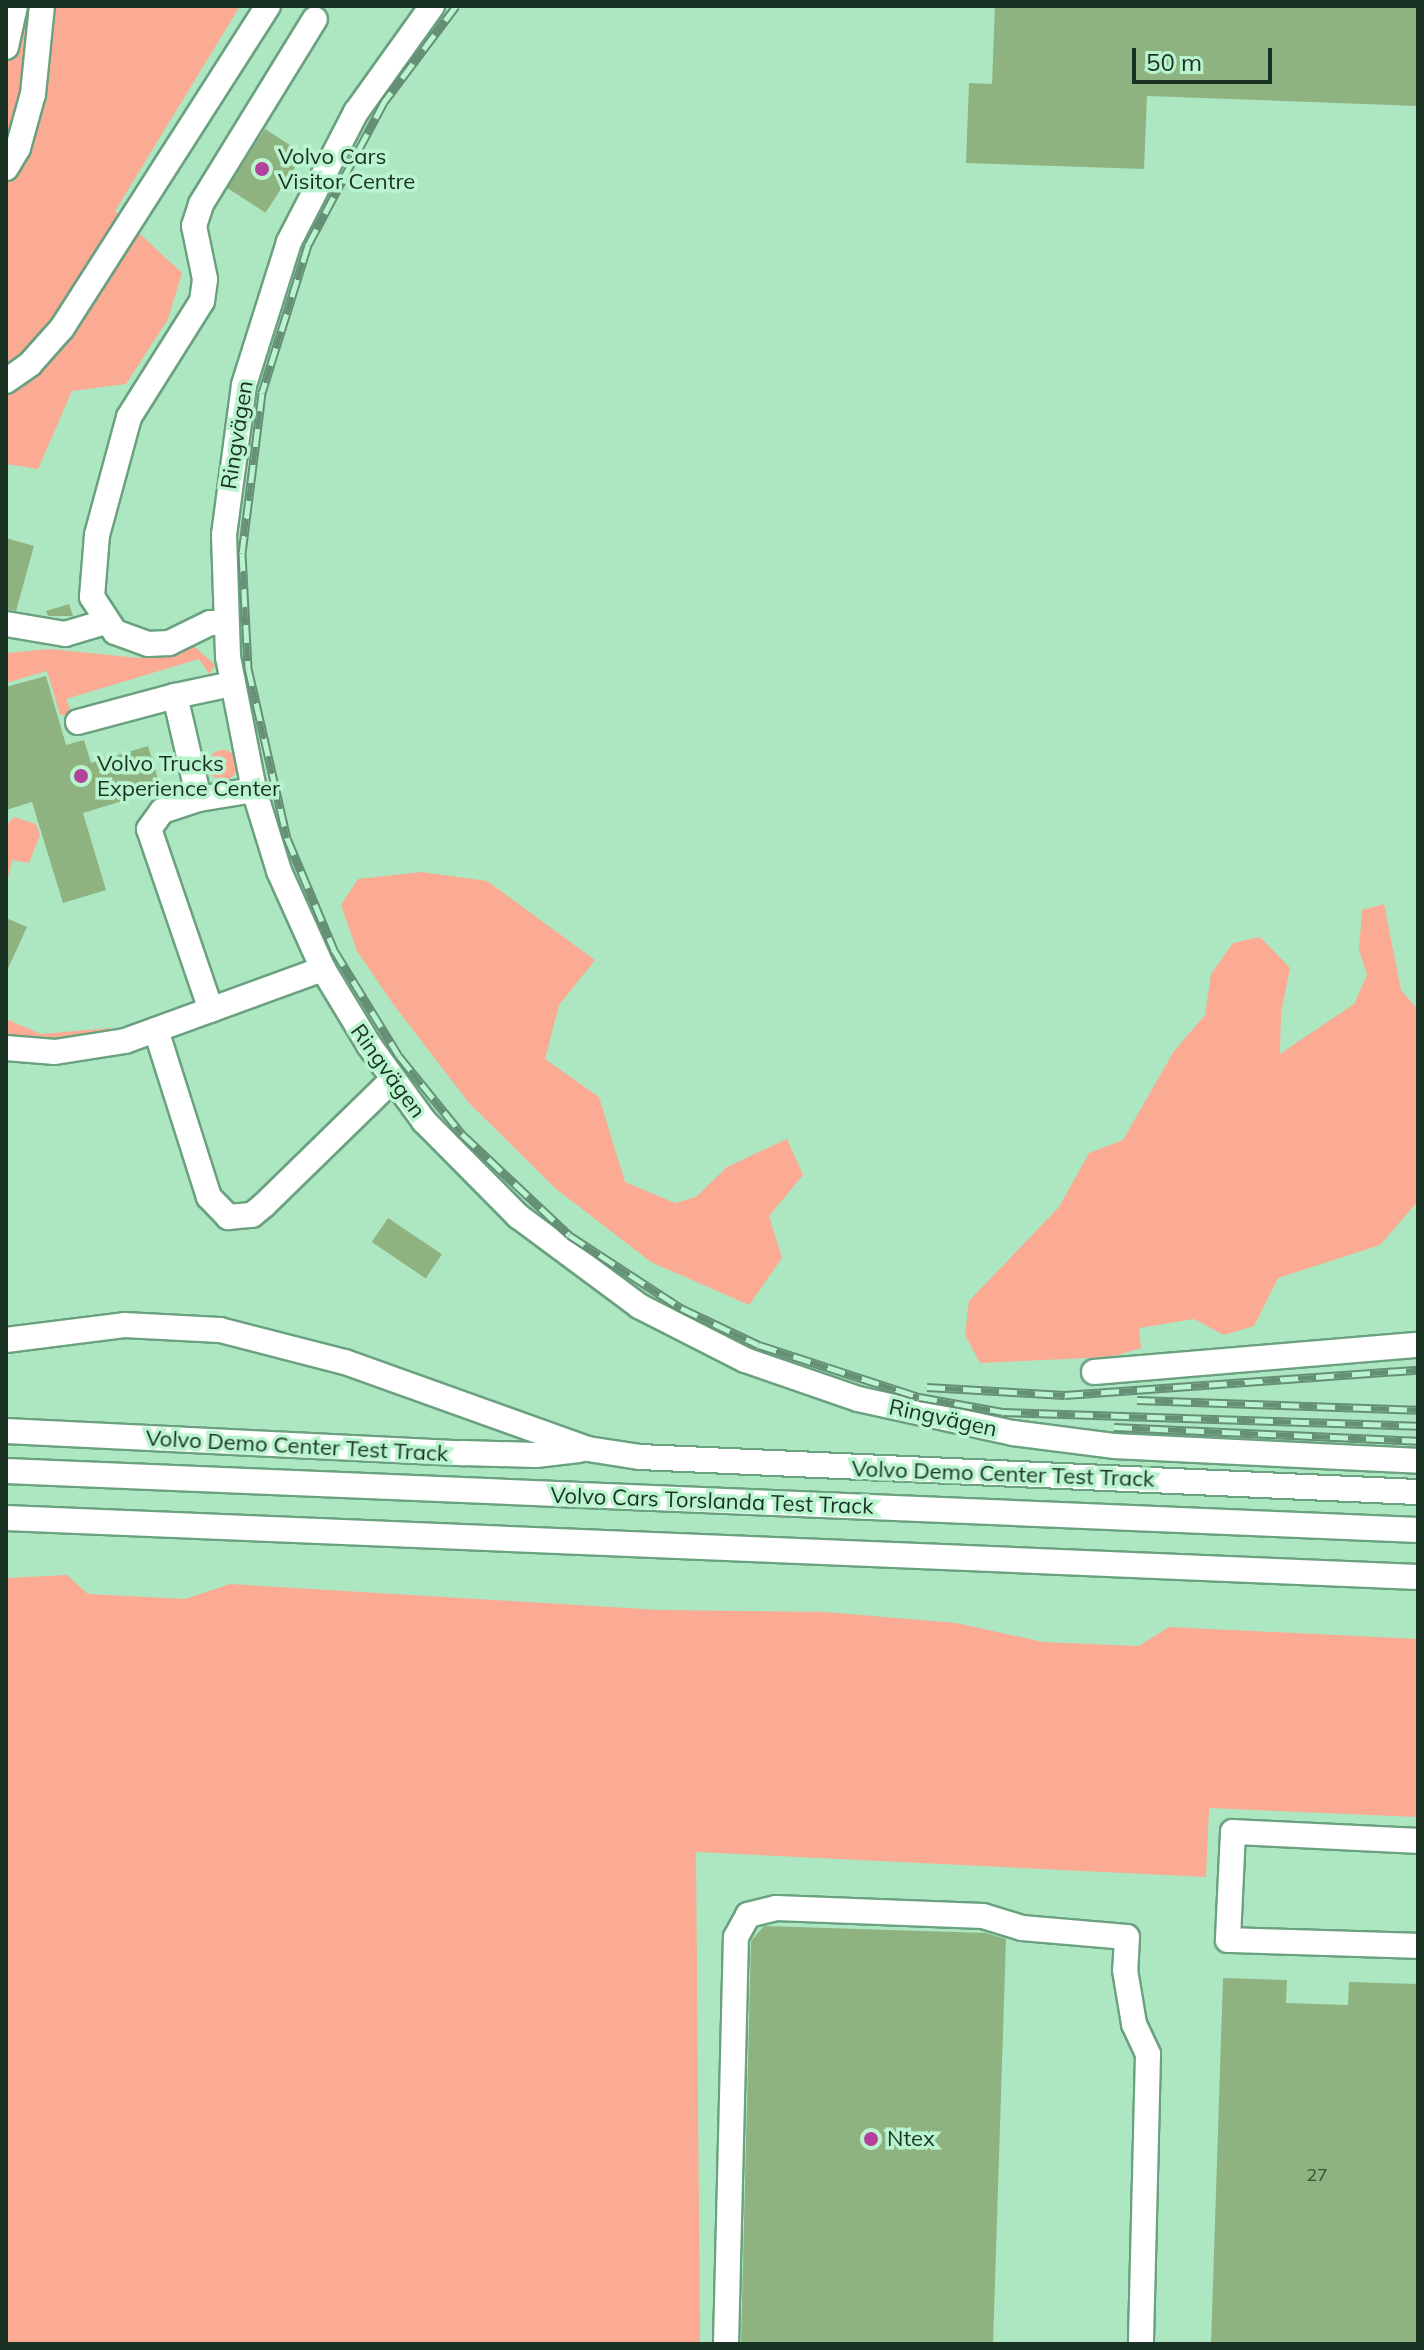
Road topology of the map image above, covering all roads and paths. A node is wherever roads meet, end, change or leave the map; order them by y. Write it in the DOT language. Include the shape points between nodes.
graph roads {
  1 [pos="15,6"];
  2 [pos="42,6"];
  3 [pos="268,6"];
  4 [pos="432,6"];
  5 [pos="315,19"];
  6 [pos="6,47"];
  7 [pos="6,168"];
  8 [pos="6,381"];
  9 [pos="105,622"];
  10 [pos="225,623"];
  11 [pos="6,624"];
  12 [pos="232,684"];
  13 [pos="175,696"];
  14 [pos="78,722"];
  15 [pos="254,790"];
  16 [pos="199,799"];
  17 [pos="323,969"];
  18 [pos="211,1010"];
  19 [pos="156,1030"];
  20 [pos="6,1048"];
  21 [pos="392,1080"];
  22 [pos="6,1340"];
  23 [pos="1418,1345"];
  24 [pos="1094,1372"];
  25 [pos="6,1431"];
  26 [pos="588,1449"];
  27 [pos="1418,1461"];
  28 [pos="6,1471"];
  29 [pos="1418,1492"];
  30 [pos="6,1518"];
  31 [pos="1418,1530"];
  32 [pos="1418,1577"];
  33 [pos="1418,1841"];
  34 [pos="1418,1946"];
  35 [pos="726,2344"];
  36 [pos="1141,2344"];
  1 -- 6 [label="street"];
  2 -- 7 [label="street" via="33,94 22,139"];
  3 -- 8 [label="street" via="62,328 30,364"];
  4 -- 10 [label="street, Ringvägen" via="340,139 302,211 269,295 231,460 224,535"];
  5 -- 9 [label="street" via="201,204 194,226 205,279 202,301 129,417 97,535 92,597"];
  9 -- 10 [label="street" via="148,644 169,643 210,623"];
  9 -- 11 [label="street" via="65,634"];
  10 -- 12 [label="street, Ringvägen"];
  12 -- 13 [label="street"];
  12 -- 15 [label="street, Ringvägen"];
  13 -- 14 [label="street"];
  13 -- 16 [label="street"];
  15 -- 16 [label="street"];
  15 -- 17 [label="street, Ringvägen" via="279,871"];
  16 -- 18 [label="street" via="162,811 149,829"];
  17 -- 18 [label="street"];
  17 -- 21 [label="street, Ringvägen"];
  18 -- 19 [label="street"];
  19 -- 20 [label="street" via="91,1048"];
  19 -- 21 [label="street" via="209,1197 228,1217 252,1215 264,1205"];
  21 -- 27 [label="street, Ringvägen" via="460,1162 581,1267 693,1335 782,1374 910,1412 1028,1435 1115,1446"];
  22 -- 26 [label="street, Volvo Demo Center Test Track" via="124,1325 220,1330 345,1362"];
  23 -- 24 [label="street"];
  25 -- 26 [label="street, Volvo Demo Center Test Track" via="492,1454"];
  26 -- 29 [label="street, Volvo Demo Center Test Track" via="693,1461"];
  28 -- 31 [label="street, Volvo Cars Torslanda Test Track"];
  30 -- 32 [label="street, Volvo Cars Torslanda Test Track"];
  33 -- 34 [label="street" via="1233,1832 1228,1940"];
  35 -- 36 [label="street" via="736,1937 748,1915 776,1908 983,1916 1022,1928 1127,1937 1125,1970 1134,2024 1148,2054"];
}
